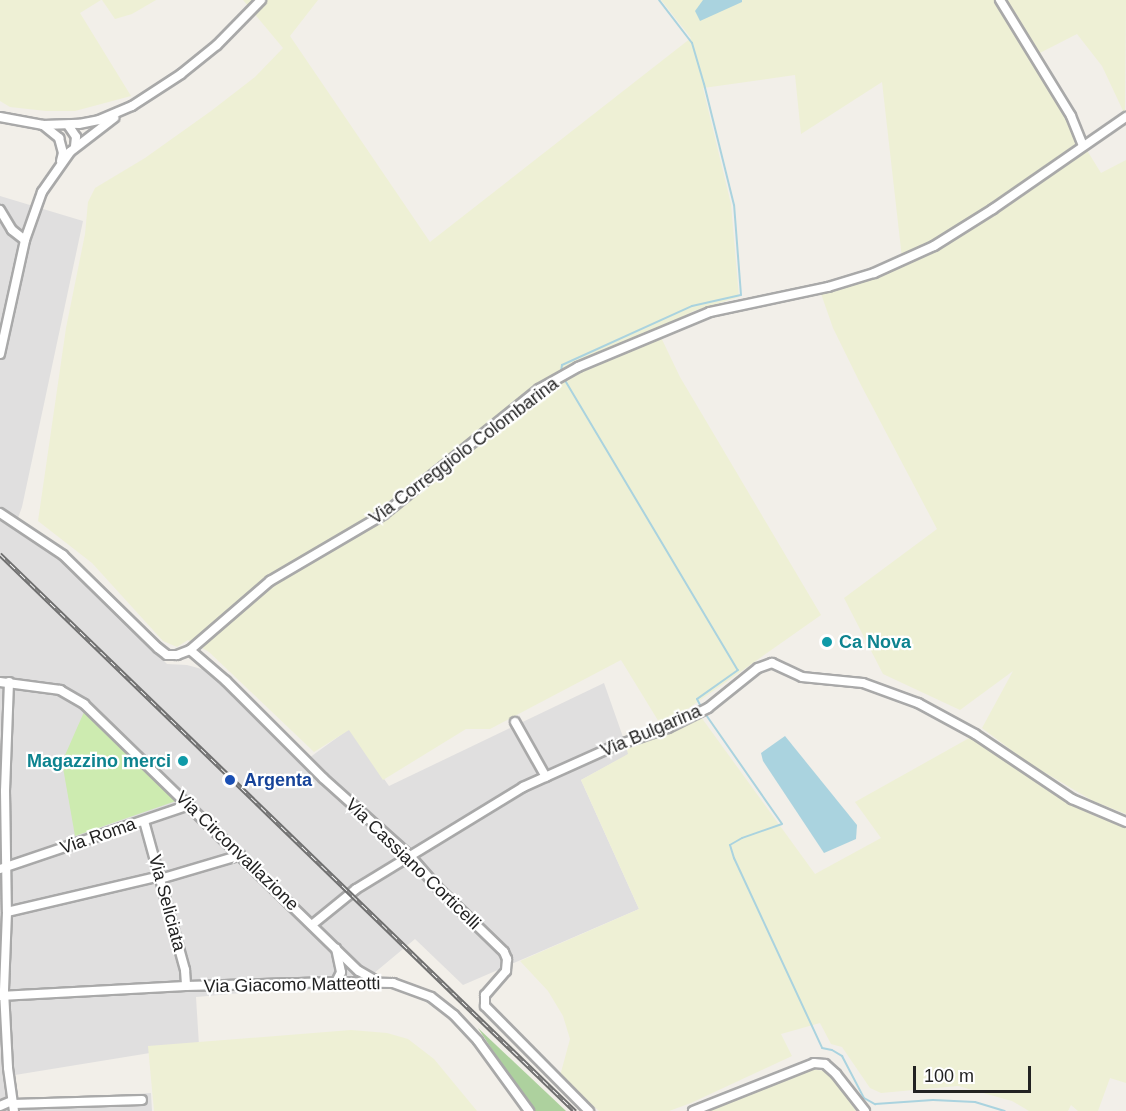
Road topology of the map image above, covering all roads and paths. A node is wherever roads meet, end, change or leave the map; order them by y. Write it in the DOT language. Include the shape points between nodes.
graph roads {
  1 [pos="261,0"];
  2 [pos="1000,0"];
  3 [pos="132,106"];
  4 [pos="0,117"];
  5 [pos="1126,117"];
  6 [pos="68,124"];
  7 [pos="43,125"];
  8 [pos="60,141"];
  9 [pos="1083,145"];
  10 [pos="75,147"];
  11 [pos="59,166"];
  12 [pos="0,210"];
  13 [pos="26,240"];
  14 [pos="0,354"];
  15 [pos="0,513"];
  16 [pos="190,650"];
  17 [pos="5,682"];
  18 [pos="515,722"];
  19 [pos="546,777"];
  20 [pos="2,791"];
  21 [pos="189,805"];
  22 [pos="144,821"];
  23 [pos="1126,822"];
  24 [pos="241,855"];
  25 [pos="411,857"];
  26 [pos="3,868"];
  27 [pos="160,878"];
  28 [pos="7,912"];
  29 [pos="313,924"];
  30 [pos="324,935"];
  31 [pos="336,982"];
  32 [pos="377,982"];
  33 [pos="186,986"];
  34 [pos="2,996"];
  35 [pos="142,1100"];
  36 [pos="13,1105"];
  37 [pos="0,1106"];
  38 [pos="92,1107"];
  39 [pos="529,1111"];
  40 [pos="590,1111"];
  41 [pos="693,1111"];
  42 [pos="865,1111"];
  1 -- 3 [label="street" via="217,45"];
  2 -- 9 [label="street" via="1071,116"];
  3 -- 6 [label="street" via="99,120"];
  3 -- 10 [label="street"];
  4 -- 7 [label="street"];
  5 -- 9 [label="street, Via Correggiolo Colombarina"];
  6 -- 7 [label="street"];
  6 -- 8 [label="street"];
  6 -- 10 [label="street" via="76,137"];
  7 -- 8 [label="street"];
  8 -- 11 [label="street" via="63,153"];
  9 -- 16 [label="street, Via Correggiolo Colombarina" via="934,246 874,273 710,312 562,376 522,403 384,514 270,581"];
  10 -- 11 [label="street"];
  11 -- 13 [label="street" via="37,202"];
  12 -- 13 [label="street" via="12,230"];
  13 -- 14 [label="street"];
  15 -- 16 [label="street" via="63,555 164,653 174,656"];
  16 -- 25 [label="street, Via Cassiano Corticelli"];
  17 -- 20 [label="street"];
  17 -- 21 [label="street, Via Circonvallazione" via="60,690 77,699"];
  18 -- 19 [label="street"];
  19 -- 23 [label="street, Via Bulgarina" via="612,747 668,728 703,710 758,668 772,663 802,677 863,683 945,715 1072,799"];
  19 -- 25 [label="street, Via Bulgarina" via="523,787"];
  20 -- 26 [label="street"];
  21 -- 22 [label="street, Via Roma"];
  21 -- 24 [label="street, Via Circonvallazione"];
  22 -- 26 [label="street, Via Roma"];
  22 -- 27 [label="street, Via Seliciata"];
  24 -- 27 [label="street"];
  24 -- 29 [label="street, Via Circonvallazione"];
  25 -- 29 [label="street, Via Bulgarina" via="340,900"];
  25 -- 40 [label="street, Via Cassiano Corticelli" via="507,958 506,971 485,995 485,1006"];
  26 -- 28 [label="street"];
  27 -- 28 [label="street"];
  27 -- 33 [label="street, Via Seliciata"];
  28 -- 34 [label="street"];
  29 -- 30 [label="street, Via Circonvallazione"];
  30 -- 31 [label="street, Via Circonvallazione" via="336,948 340,961"];
  30 -- 32 [label="street, Via Circonvallazione" via="359,971"];
  31 -- 32 [label="street, Via Giacomo Matteotti"];
  31 -- 33 [label="street, Via Giacomo Matteotti"];
  32 -- 39 [label="street, Via Giacomo Matteotti" via="419,992 447,1008 478,1041"];
  33 -- 34 [label="street, Via Giacomo Matteotti"];
  34 -- 36 [label="street"];
  35 -- 38 [label="street"];
  36 -- 37 [label="street"];
  36 -- 38 [label="street"];
  41 -- 42 [label="street" via="813,1063 825,1064 836,1074"];
}
